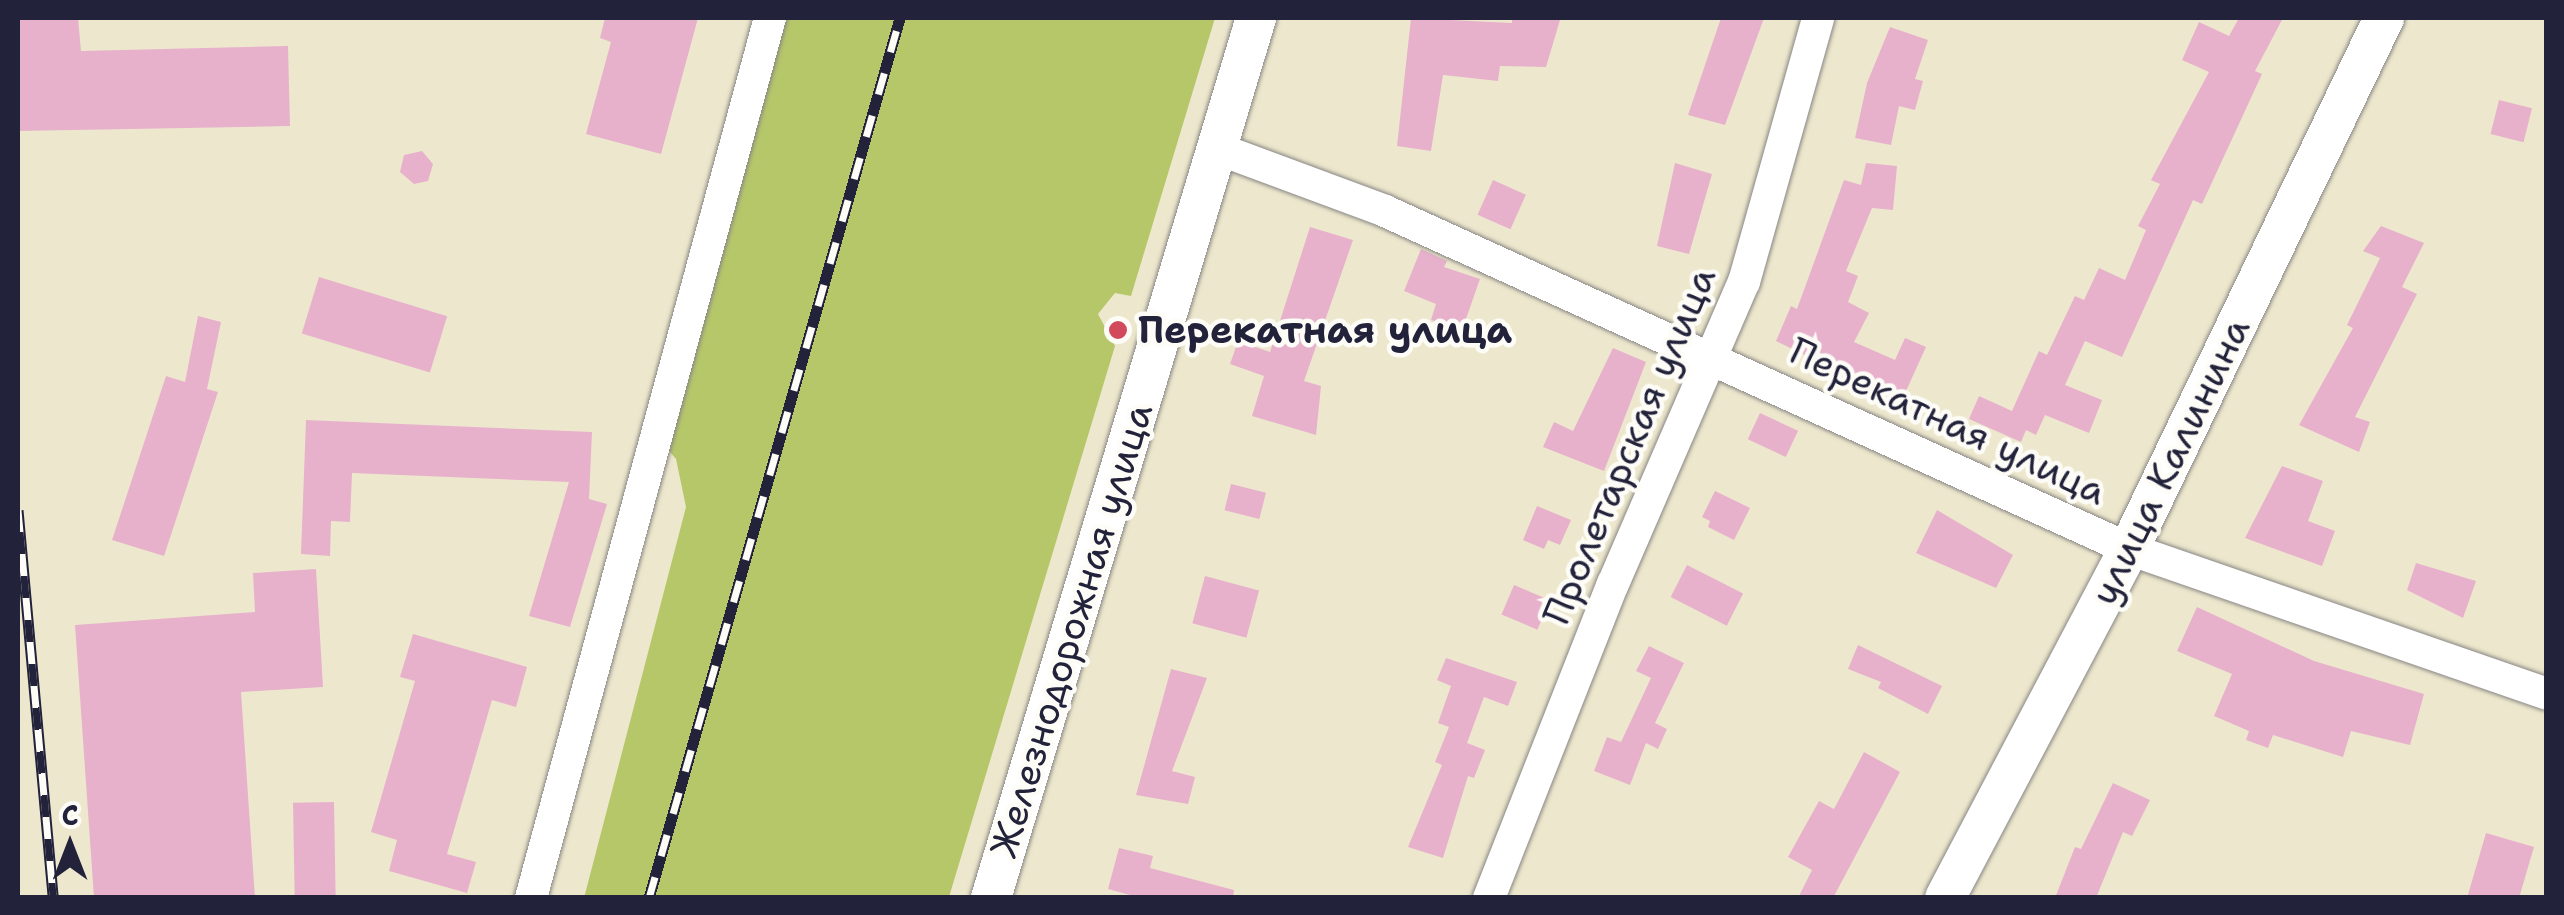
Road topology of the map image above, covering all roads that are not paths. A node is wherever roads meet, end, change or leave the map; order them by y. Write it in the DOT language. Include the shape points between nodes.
graph roads {
  1 [pos="770,18"];
  2 [pos="1256,18"];
  3 [pos="1818,18"];
  4 [pos="2384,18"];
  5 [pos="1216,148"];
  6 [pos="1708,356"];
  7 [pos="2129,549"];
  8 [pos="2546,693"];
  9 [pos="530,898"];
  10 [pos="991,898"];
  11 [pos="1489,898"];
  12 [pos="1945,898"];
  1 -- 9 [label="street"];
  2 -- 5 [label="street, Железнодорожная улица"];
  3 -- 6 [label="street, Пролетарская улица" via="1744,282"];
  4 -- 7 [label="street, улица Калинина"];
  5 -- 6 [label="street, Перекатная улица" via="1385,211"];
  5 -- 10 [label="street, Железнодорожная улица"];
  6 -- 7 [label="street, Перекатная улица"];
  6 -- 11 [label="street, Пролетарская улица"];
  7 -- 8 [label="street, Перекатная улица"];
  7 -- 12 [label="street, улица Калинина"];
}
